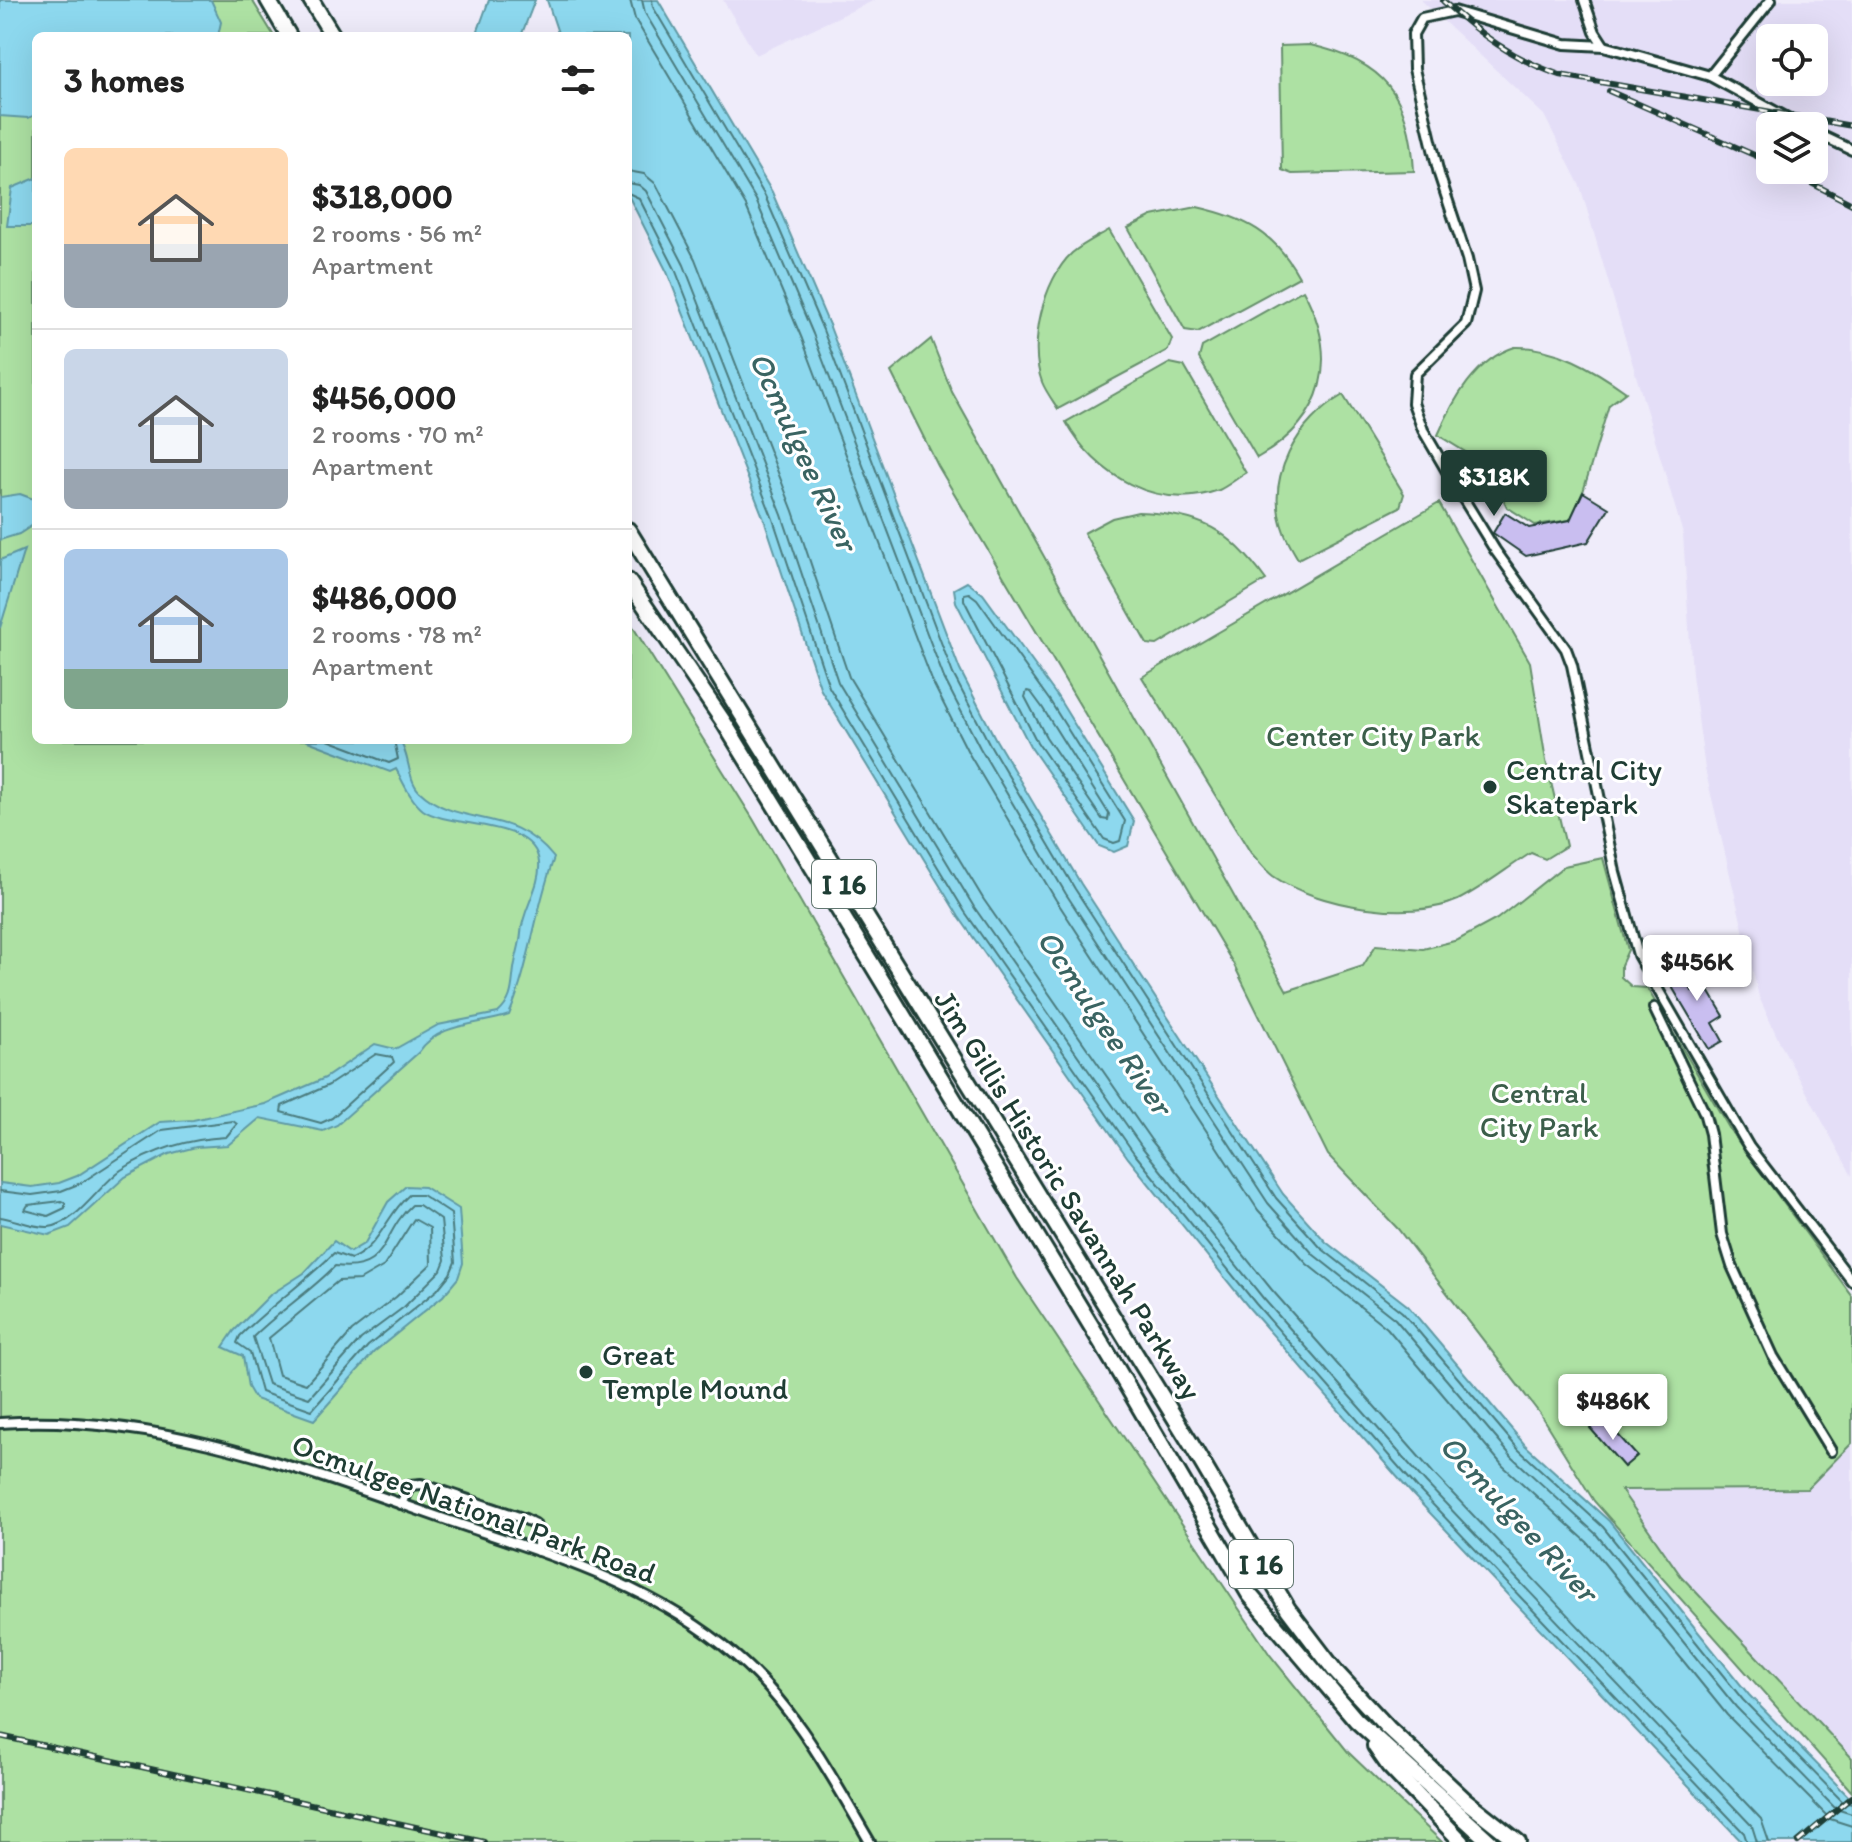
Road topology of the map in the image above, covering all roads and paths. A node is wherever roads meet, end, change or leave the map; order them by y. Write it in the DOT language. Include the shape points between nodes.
graph roads {
  1 [pos="268,0"];
  2 [pos="311,0"];
  3 [pos="1584,0"];
  4 [pos="1771,0"];
  5 [pos="287,32"];
  6 [pos="331,32"];
  7 [pos="1604,46"];
  8 [pos="1710,76"];
  9 [pos="1776,112"];
  10 [pos="1828,139"];
  11 [pos="1852,150"];
  12 [pos="632,536"];
  13 [pos="632,587"];
  14 [pos="1654,1008"];
  15 [pos="1852,1281"];
  16 [pos="0,1423"];
  17 [pos="1831,1451"];
  18 [pos="401,1504"];
  19 [pos="538,1551"];
  20 [pos="1356,1720"];
  21 [pos="870,1842"];
  22 [pos="1462,1842"];
  23 [pos="1490,1842"];
  24 [pos="1518,1842"];
  1 -- 5 [label="highway"];
  2 -- 6 [label="highway"];
  3 -- 7 [label="street"];
  4 -- 8 [label="street"];
  7 -- 8 [label="street"];
  7 -- 15 [label="street" via="1565,44 1452,11 1422,18 1413,34 1422,109 1474,291 1466,324 1415,374 1413,403 1455,485 1572,665 1615,872 1638,955 1749,1147"];
  8 -- 9 [label="street"];
  10 -- 11 [label="street"];
  12 -- 24 [label="highway, Jim Gillis Historic Savannah Parkway / I 16" via="1288,1609 1388,1728"];
  13 -- 20 [label="highway, Jim Gillis Historic Savannah Parkway / I 16" via="723,721 1249,1594"];
  14 -- 17 [label="street" via="1704,1112 1721,1229 1732,1266 1773,1356"];
  16 -- 18 [label="street, Ocmulgee National Park Road" via="94,1423 184,1439 307,1471"];
  18 -- 19 [label="street, Ocmulgee National Park Road"];
  18 -- 19 [label="street" via="410,1485 421,1484 525,1519 535,1524"];
  19 -- 21 [label="street, Ocmulgee National Park Road" via="650,1596 737,1656 786,1706"];
  20 -- 22 [label="highway" via="1389,1766"];
  20 -- 23 [label="highway, Jim Gillis Historic Savannah Parkway / I 16"];
}
